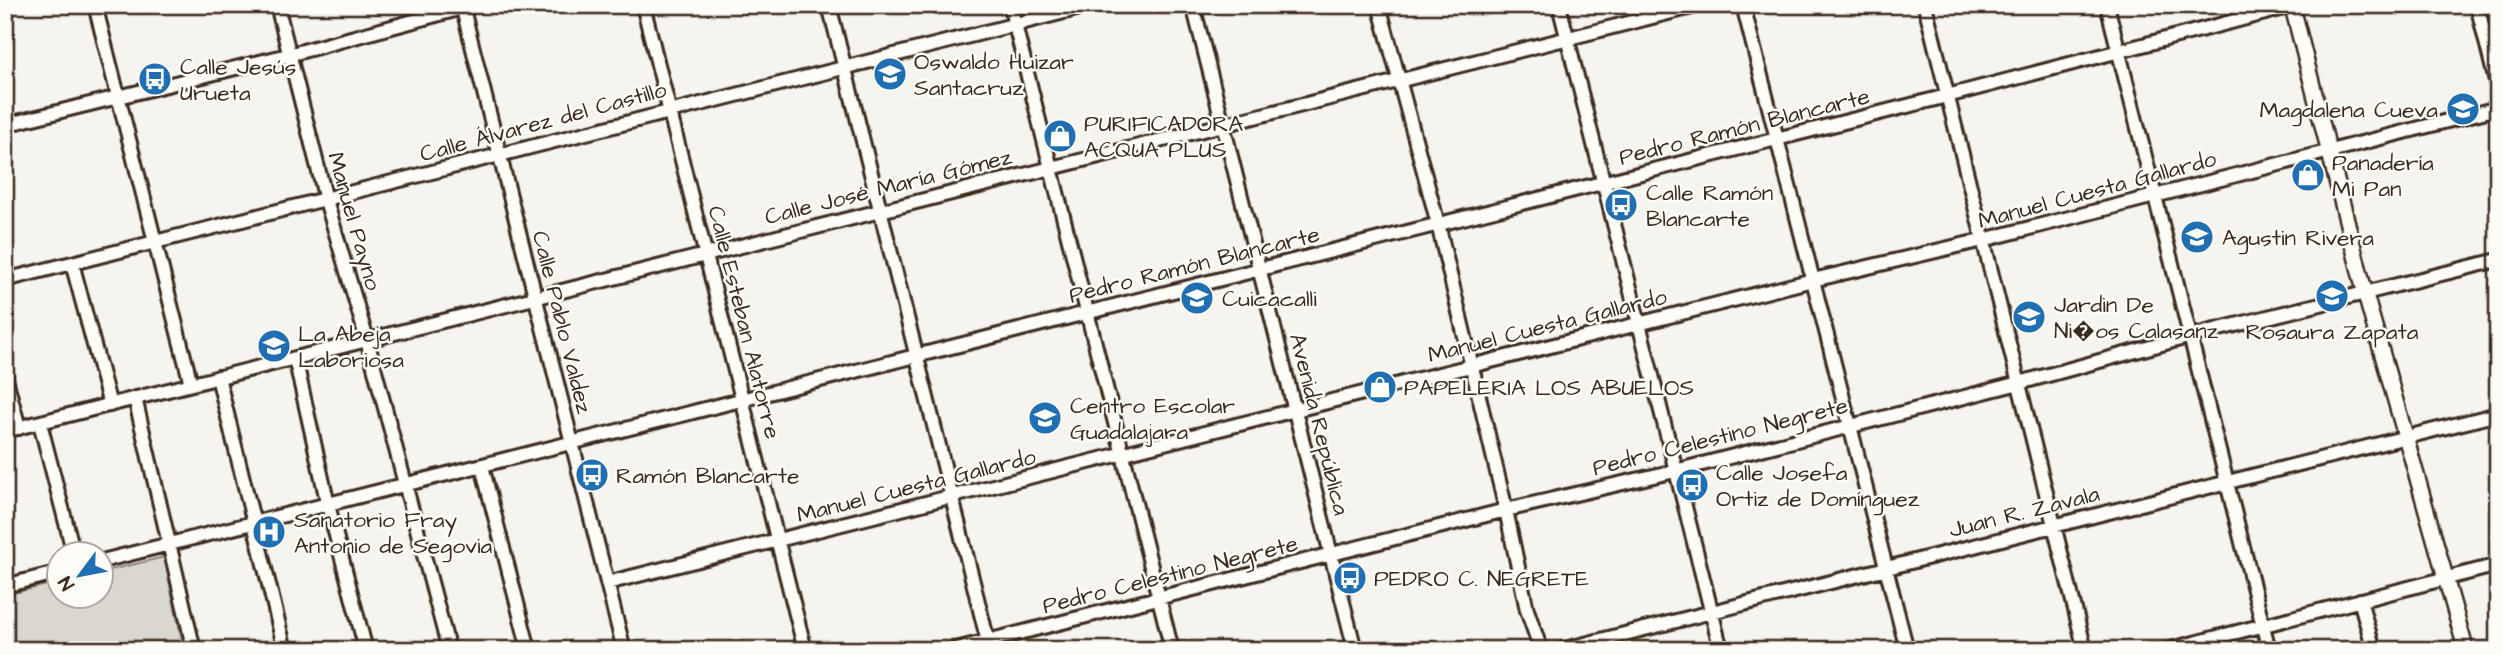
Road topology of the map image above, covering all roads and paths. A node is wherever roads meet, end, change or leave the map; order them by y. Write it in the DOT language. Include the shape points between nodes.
graph roads {
  1 [pos="95,5"];
  2 [pos="277,5"];
  3 [pos="643,5"];
  4 [pos="829,5"];
  5 [pos="1010,5"];
  6 [pos="1092,5"];
  7 [pos="1193,5"];
  8 [pos="1379,5"];
  9 [pos="1559,5"];
  10 [pos="1700,5"];
  11 [pos="1743,5"];
  12 [pos="1924,5"];
  13 [pos="2107,5"];
  14 [pos="2477,5"];
  15 [pos="466,6"];
  16 [pos="2293,6"];
  17 [pos="1014,24"];
  18 [pos="1567,38"];
  19 [pos="2118,52"];
  20 [pos="288,55"];
  21 [pos="845,66"];
  22 [pos="1399,80"];
  23 [pos="2498,90"];
  24 [pos="1947,96"];
  25 [pos="118,97"];
  26 [pos="2498,108"];
  27 [pos="669,110"];
  28 [pos="1223,124"];
  29 [pos="5,125"];
  30 [pos="1777,139"];
  31 [pos="2328,150"];
  32 [pos="499,154"];
  33 [pos="1051,167"];
  34 [pos="1603,183"];
  35 [pos="2155,196"];
  36 [pos="326,200"];
  37 [pos="881,210"];
  38 [pos="1438,224"];
  39 [pos="1983,240"];
  40 [pos="155,242"];
  41 [pos="706,254"];
  42 [pos="2498,260"];
  43 [pos="72,263"];
  44 [pos="1259,270"];
  45 [pos="5,280"];
  46 [pos="1813,280"];
  47 [pos="2365,293"];
  48 [pos="535,297"];
  49 [pos="1087,313"];
  50 [pos="1639,324"];
  51 [pos="2191,336"];
  52 [pos="367,340"];
  53 [pos="917,355"];
  54 [pos="295,358"];
  55 [pos="1471,366"];
  56 [pos="5,375"];
  57 [pos="218,377"];
  58 [pos="2019,383"];
  59 [pos="191,384"];
  60 [pos="135,398"];
  61 [pos="742,400"];
  62 [pos="110,405"];
  63 [pos="1295,411"];
  64 [pos="2498,414"];
  65 [pos="40,423"];
  66 [pos="1850,425"];
  67 [pos="19,428"];
  68 [pos="5,431"];
  69 [pos="2404,437"];
  70 [pos="572,443"];
  71 [pos="1123,454"];
  72 [pos="482,466"];
  73 [pos="1675,471"];
  74 [pos="2227,482"];
  75 [pos="405,485"];
  76 [pos="952,497"];
  77 [pos="328,505"];
  78 [pos="1506,510"];
  79 [pos="253,524"];
  80 [pos="2054,526"];
  81 [pos="70,540"];
  82 [pos="778,541"];
  83 [pos="170,544"];
  84 [pos="1332,555"];
  85 [pos="116,558"];
  86 [pos="2498,565"];
  87 [pos="1886,568"];
  88 [pos="46,576"];
  89 [pos="2444,577"];
  90 [pos="607,583"];
  91 [pos="5,586"];
  92 [pos="1159,598"];
  93 [pos="2360,600"];
  94 [pos="1712,611"];
  95 [pos="2263,625"];
  96 [pos="989,645"];
  97 [pos="194,650"];
  98 [pos="285,650"];
  99 [pos="366,650"];
  100 [pos="449,650"];
  101 [pos="529,650"];
  102 [pos="624,650"];
  103 [pos="805,650"];
  104 [pos="952,650"];
  105 [pos="1172,650"];
  106 [pos="1355,650"];
  107 [pos="1541,650"];
  108 [pos="1561,650"];
  109 [pos="1721,650"];
  110 [pos="1907,650"];
  111 [pos="2085,650"];
  112 [pos="2168,650"];
  113 [pos="2269,650"];
  114 [pos="2374,650"];
  115 [pos="2466,650"];
  1 -- 25 [label="street"];
  2 -- 20 [label="street, Manuel Payno"];
  3 -- 27 [label="street, Calle Esteban Alatorre"];
  4 -- 21 [label="street"];
  5 -- 17 [label="street"];
  6 -- 17 [label="street, Calle Álvarez del Castillo"];
  7 -- 28 [label="street, Avenida República"];
  8 -- 22 [label="street"];
  9 -- 18 [label="street"];
  10 -- 18 [label="street, Calle José María Gómez"];
  11 -- 30 [label="street"];
  12 -- 24 [label="street"];
  13 -- 19 [label="street"];
  14 -- 23 [label="street"];
  15 -- 20 [label="street"];
  15 -- 32 [label="street, Calle Pablo Valdez"];
  16 -- 19 [label="street, Pedro Ramón Blancarte"];
  16 -- 31 [label="main road"];
  17 -- 21 [label="street, Calle Álvarez del Castillo"];
  17 -- 33 [label="street"];
  18 -- 22 [label="street, Calle José María Gómez"];
  18 -- 34 [label="street"];
  19 -- 24 [label="street, Pedro Ramón Blancarte"];
  19 -- 35 [label="street"];
  20 -- 25 [label="street"];
  20 -- 36 [label="street, Manuel Payno"];
  21 -- 27 [label="street, Calle Álvarez del Castillo"];
  21 -- 37 [label="street"];
  22 -- 28 [label="street, Calle José María Gómez"];
  22 -- 38 [label="street"];
  24 -- 30 [label="street, Pedro Ramón Blancarte"];
  24 -- 39 [label="street"];
  25 -- 29 [label="street"];
  25 -- 40 [label="street"];
  26 -- 31 [label="street, Manuel Cuesta Gallardo"];
  27 -- 32 [label="street, Calle Álvarez del Castillo"];
  27 -- 41 [label="street, Calle Esteban Alatorre"];
  28 -- 33 [label="street, Calle José María Gómez"];
  28 -- 44 [label="street, Avenida República"];
  30 -- 34 [label="street, Pedro Ramón Blancarte"];
  30 -- 46 [label="street"];
  31 -- 35 [label="street, Manuel Cuesta Gallardo"];
  31 -- 47 [label="main road"];
  32 -- 36 [label="street, Calle Álvarez del Castillo"];
  32 -- 48 [label="street, Calle Pablo Valdez"];
  33 -- 37 [label="street, Calle José María Gómez"];
  33 -- 49 [label="street"];
  34 -- 38 [label="street, Pedro Ramón Blancarte"];
  34 -- 50 [label="street"];
  35 -- 39 [label="street, Manuel Cuesta Gallardo"];
  35 -- 51 [label="street"];
  36 -- 40 [label="street, Calle Álvarez del Castillo"];
  36 -- 52 [label="street, Manuel Payno"];
  37 -- 41 [label="street, Calle José María Gómez"];
  37 -- 53 [label="street"];
  38 -- 44 [label="street, Pedro Ramón Blancarte"];
  38 -- 55 [label="street"];
  39 -- 46 [label="street, Manuel Cuesta Gallardo"];
  39 -- 58 [label="street"];
  40 -- 43 [label="street, Calle Álvarez del Castillo"];
  40 -- 59 [label="street"];
  41 -- 48 [label="street, Calle José María Gómez"];
  41 -- 61 [label="street, Calle Esteban Alatorre"];
  42 -- 47 [label="street, Pedro Celestino Negrete"];
  43 -- 45 [label="street, Calle Álvarez del Castillo"];
  43 -- 62 [label="street"];
  44 -- 49 [label="street, Pedro Ramón Blancarte"];
  44 -- 63 [label="street, Avenida República"];
  46 -- 50 [label="street, Manuel Cuesta Gallardo"];
  46 -- 66 [label="street"];
  47 -- 51 [label="street, Pedro Celestino Negrete"];
  47 -- 69 [label="main road"];
  48 -- 52 [label="street, Calle José María Gómez"];
  48 -- 70 [label="street, Calle Pablo Valdez"];
  49 -- 53 [label="street, Pedro Ramón Blancarte"];
  49 -- 71 [label="street"];
  50 -- 55 [label="street, Manuel Cuesta Gallardo"];
  50 -- 73 [label="street"];
  51 -- 58 [label="street, Pedro Celestino Negrete"];
  51 -- 74 [label="street"];
  52 -- 54 [label="street, Calle José María Gómez"];
  52 -- 75 [label="street, Manuel Payno"];
  53 -- 61 [label="street, Pedro Ramón Blancarte"];
  53 -- 76 [label="street"];
  54 -- 57 [label="street, Calle José María Gómez"];
  54 -- 77 [label="street"];
  55 -- 63 [label="street, Manuel Cuesta Gallardo"];
  55 -- 78 [label="street"];
  56 -- 67 [label="street"];
  57 -- 59 [label="street, Calle José María Gómez"];
  57 -- 79 [label="street"];
  58 -- 66 [label="street, Pedro Celestino Negrete"];
  58 -- 80 [label="street"];
  59 -- 60 [label="street, Calle José María Gómez"];
  60 -- 62 [label="street, Calle José María Gómez"];
  60 -- 83 [label="street"];
  61 -- 70 [label="street, Pedro Ramón Blancarte"];
  61 -- 82 [label="street, Calle Esteban Alatorre"];
  62 -- 65 [label="street, Calle José María Gómez"];
  63 -- 71 [label="street, Manuel Cuesta Gallardo"];
  63 -- 84 [label="street, Avenida República"];
  64 -- 69 [label="street, Juan R. Zavala"];
  65 -- 67 [label="street, Calle José María Gómez"];
  65 -- 81 [label="street"];
  66 -- 73 [label="street, Pedro Celestino Negrete"];
  66 -- 87 [label="street"];
  67 -- 68 [label="street, Calle José María Gómez"];
  69 -- 74 [label="street, Juan R. Zavala"];
  69 -- 89 [label="main road"];
  70 -- 72 [label="street, Pedro Ramón Blancarte"];
  70 -- 90 [label="street, Calle Pablo Valdez"];
  71 -- 76 [label="street, Manuel Cuesta Gallardo"];
  71 -- 92 [label="street"];
  72 -- 75 [label="street, Pedro Ramón Blancarte"];
  72 -- 101 [label="street"];
  73 -- 78 [label="street, Pedro Celestino Negrete"];
  73 -- 94 [label="street"];
  74 -- 80 [label="street, Juan R. Zavala"];
  74 -- 95 [label="street"];
  75 -- 77 [label="street, Pedro Ramón Blancarte"];
  75 -- 100 [label="street, Manuel Payno"];
  76 -- 82 [label="street, Manuel Cuesta Gallardo"];
  76 -- 96 [label="street"];
  77 -- 79 [label="street, Pedro Ramón Blancarte"];
  77 -- 99 [label="street"];
  78 -- 84 [label="street, Pedro Celestino Negrete"];
  78 -- 107 [label="street" via="1527,610"];
  79 -- 83 [label="street, Pedro Ramón Blancarte"];
  79 -- 98 [label="street"];
  80 -- 87 [label="street, Juan R. Zavala"];
  80 -- 111 [label="street"];
  82 -- 90 [label="street, Manuel Cuesta Gallardo"];
  82 -- 103 [label="street, Calle Esteban Alatorre"];
  83 -- 85 [label="street, Pedro Ramón Blancarte"];
  83 -- 97 [label="street"];
  84 -- 92 [label="street, Pedro Celestino Negrete"];
  84 -- 106 [label="street, Avenida República"];
  86 -- 89 [label="street"];
  87 -- 94 [label="street, Juan R. Zavala"];
  87 -- 110 [label="street"];
  88 -- 91 [label="street"];
  89 -- 93 [label="street"];
  89 -- 115 [label="main road"];
  90 -- 102 [label="street, Calle Pablo Valdez"];
  92 -- 96 [label="street, Pedro Celestino Negrete"];
  92 -- 105 [label="street"];
  93 -- 95 [label="street"];
  93 -- 114 [label="street"];
  94 -- 108 [label="street, Juan R. Zavala"];
  94 -- 109 [label="street"];
  95 -- 112 [label="street"];
  95 -- 113 [label="street"];
  96 -- 104 [label="street, Pedro Celestino Negrete"];
}
